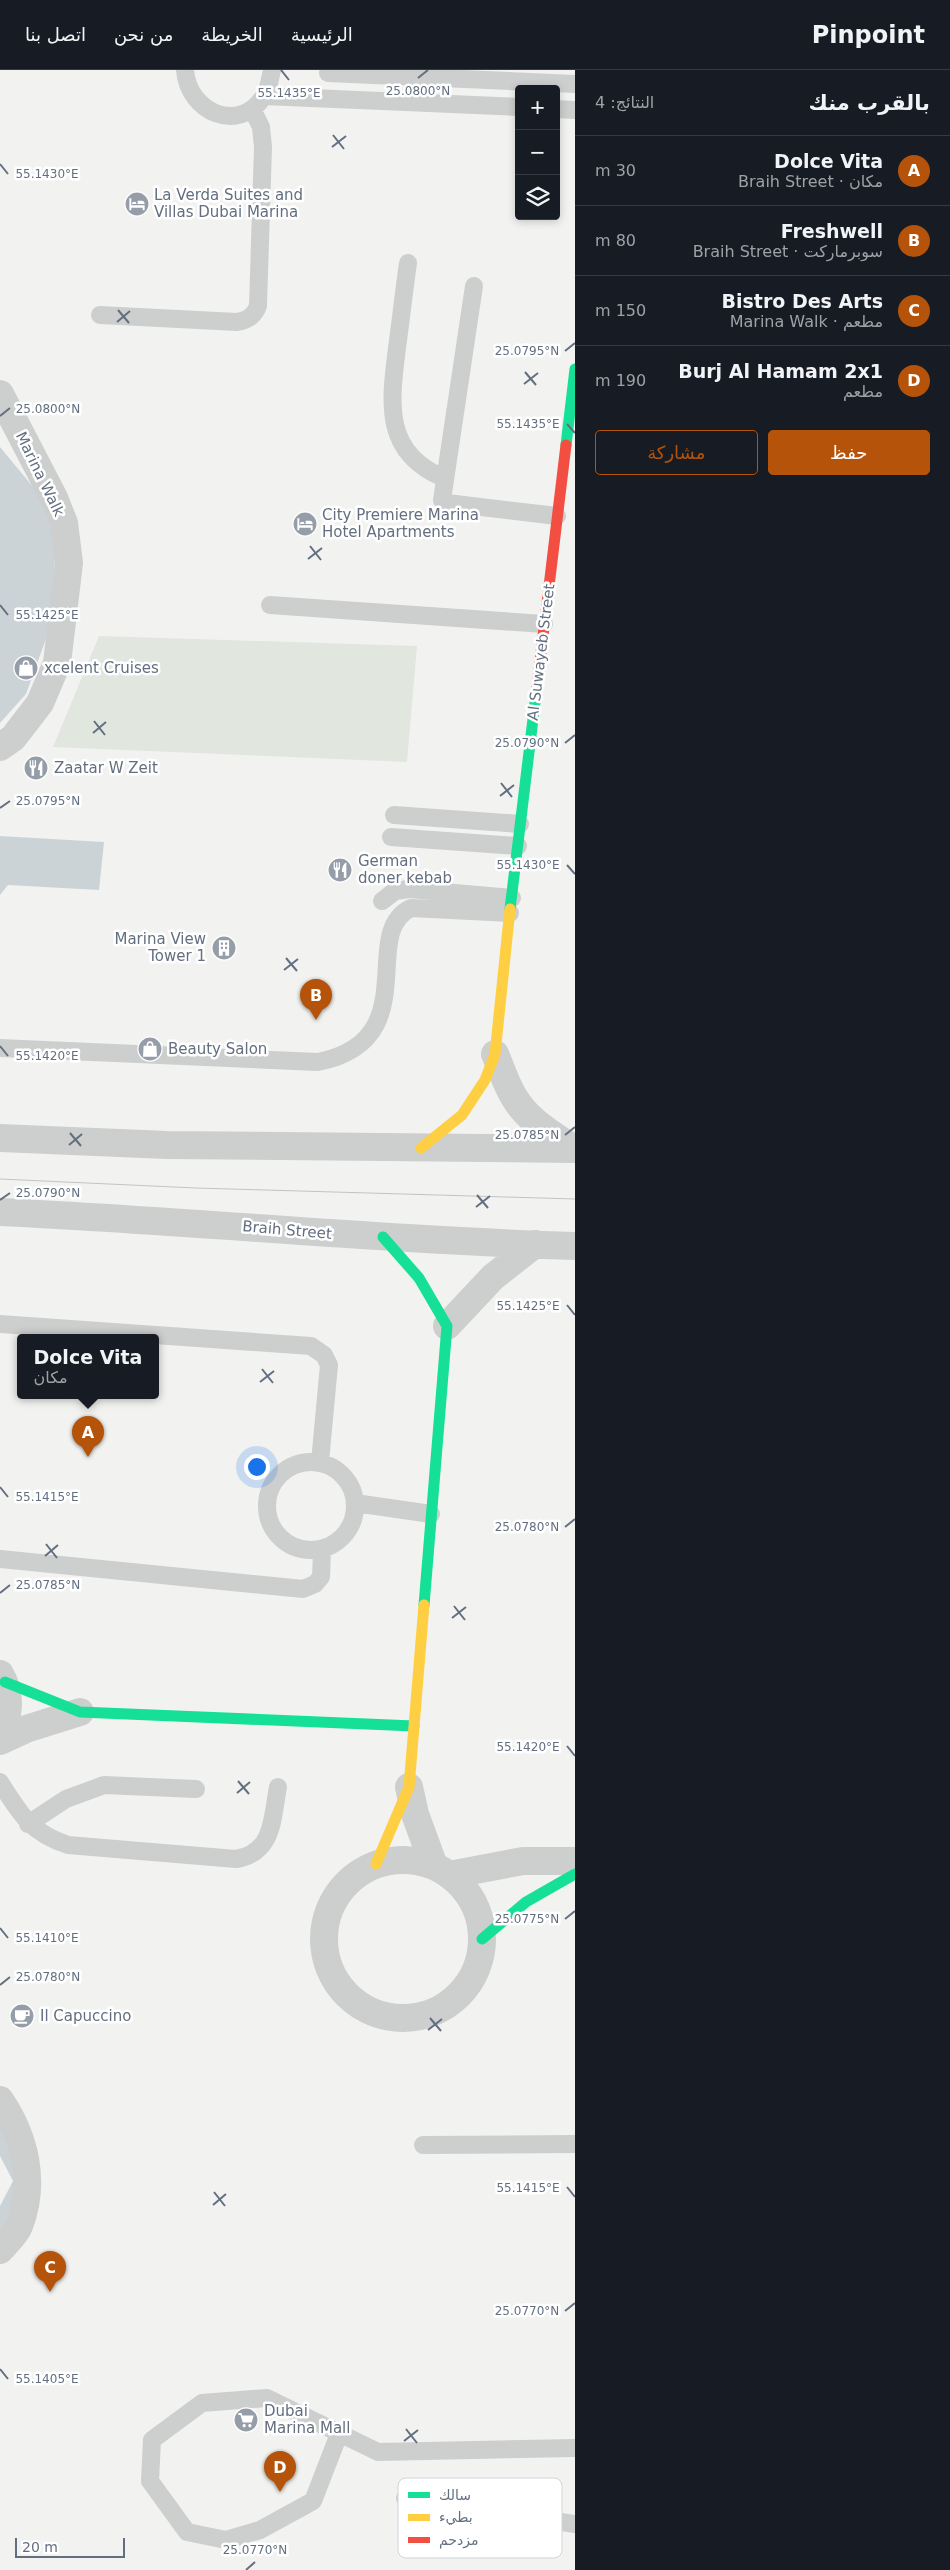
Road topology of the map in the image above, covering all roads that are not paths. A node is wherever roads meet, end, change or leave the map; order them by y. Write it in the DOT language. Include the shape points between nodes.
graph roads {
  1 [pos="185,70"];
  2 [pos="272,70"];
  3 [pos="328,73"];
  4 [pos="575,84"];
  5 [pos="264,96"];
  6 [pos="515,107"];
  7 [pos="252,109"];
  8 [pos="560,109"];
  9 [pos="575,110"];
  10 [pos="408,263"];
  11 [pos="474,286"];
  12 [pos="100,315"];
  13 [pos="575,369"];
  14 [pos="0,394"];
  15 [pos="571,443"];
  16 [pos="569,463"];
  17 [pos="444,478"];
  18 [pos="557,516"];
  19 [pos="270,605"];
  20 [pos="544,624"];
  21 [pos="0,747"];
  22 [pos="394,815"];
  23 [pos="520,824"];
  24 [pos="392,837"];
  25 [pos="518,846"];
  26 [pos="382,900"];
  27 [pos="511,906"];
  28 [pos="0,1048"];
  29 [pos="495,1054"];
  30 [pos="0,1138"];
  31 [pos="421,1148"];
  32 [pos="574,1149"];
  33 [pos="0,1212"];
  34 [pos="383,1237"];
  35 [pos="535,1244"];
  36 [pos="575,1246"];
  37 [pos="0,1324"];
  38 [pos="447,1326"];
  39 [pos="141,1334"];
  40 [pos="159,1335"];
  41 [pos="320,1462"];
  42 [pos="355,1503"];
  43 [pos="432,1514"];
  44 [pos="322,1550"];
  45 [pos="0,1558"];
  46 [pos="2,1678"];
  47 [pos="80,1712"];
  48 [pos="414,1726"];
  49 [pos="0,1740"];
  50 [pos="0,1782"];
  51 [pos="278,1787"];
  52 [pos="409,1787"];
  53 [pos="196,1789"];
  54 [pos="28,1824"];
  55 [pos="575,1861"];
  56 [pos="376,1864"];
  57 [pos="441,1870"];
  58 [pos="575,1874"];
  59 [pos="482,1939"];
  60 [pos="0,2100"];
  61 [pos="575,2144"];
  62 [pos="423,2145"];
  63 [pos="0,2250"];
  64 [pos="339,2434"];
  65 [pos="575,2448"];
  66 [pos="562,2522"];
  67 [pos="575,2524"];
  1 -- 7 [label="lane" via="191,93 202,107 218,115 236,116"];
  2 -- 5 [label="lane"];
  3 -- 4 [label="lane"];
  5 -- 6 [label="lane"];
  5 -- 7 [label="lane"];
  7 -- 12 [label="lane" via="263,137 258,306 255,312 250,318 237,322"];
  8 -- 9 [label="lane"];
  10 -- 17 [label="lane" via="392,392 396,432 416,462"];
  11 -- 17 [label="lane"];
  13 -- 15 [label="street, Al Suwayeb Street"];
  14 -- 21 [label="street, Marina Walk" via="61,515 69,563 57,662 40,703 12,738"];
  15 -- 16 [label="street, Al Suwayeb Street"];
  16 -- 18 [label="street, Al Suwayeb Street"];
  17 -- 18 [label="lane" via="442,498 445,502"];
  18 -- 20 [label="street, Al Suwayeb Street"];
  19 -- 20 [label="lane"];
  20 -- 23 [label="street, Al Suwayeb Street"];
  22 -- 23 [label="lane"];
  23 -- 25 [label="street, Al Suwayeb Street"];
  24 -- 25 [label="lane"];
  25 -- 27 [label="street, Al Suwayeb Street"];
  26 -- 27 [label="lane" via="395,891 410,888"];
  27 -- 28 [label="lane" via="411,908 402,912 392,928 384,1004 379,1019 360,1044 333,1059 318,1062"];
  27 -- 29 [label="street, Al Suwayeb Street"];
  29 -- 31 [label="street, Al Suwayeb Street" via="485,1080 462,1115"];
  29 -- 32 [label="street, Al Suwayeb Street" via="514,1098 527,1114"];
  30 -- 31 [label="street"];
  31 -- 32 [label="street"];
  33 -- 34 [label="street, Braih Street" via="158,1219"];
  34 -- 35 [label="street, Braih Street"];
  34 -- 38 [label="street" via="418,1274"];
  35 -- 36 [label="street, Braih Street"];
  35 -- 38 [label="street" via="493,1277"];
  37 -- 39 [label="lane"];
  38 -- 43 [label="street"];
  40 -- 41 [label="lane" via="310,1346 324,1355 329,1365"];
  41 -- 42 [label="lane" via="331,1466 348,1481"];
  41 -- 44 [label="lane" via="300,1463 281,1472 269,1488 265,1508 270,1527 284,1543 302,1550"];
  42 -- 43 [label="lane"];
  42 -- 44 [label="lane" via="354,1518 347,1532"];
  43 -- 48 [label="street"];
  44 -- 45 [label="lane" via="321,1577 303,1589"];
  46 -- 47 [label="street"];
  46 -- 49 [label="street" via="9,1702"];
  47 -- 48 [label="street"];
  47 -- 49 [label="street"];
  48 -- 52 [label="street"];
  50 -- 54 [label="lane"];
  51 -- 54 [label="lane" via="269,1835 264,1845 256,1853 236,1860 68,1845"];
  52 -- 56 [label="street"];
  52 -- 57 [label="street" via="415,1814"];
  53 -- 54 [label="lane" via="104,1784 66,1799"];
  55 -- 57 [label="street" via="523,1861"];
  56 -- 57 [label="street" via="395,1860 415,1861"];
  56 -- 59 [label="street" via="353,1877 335,1897 325,1922 323,1949 331,1975 346,1997 368,2012 394,2019 421,2017 445,2007 465,1989 478,1965"];
  57 -- 59 [label="street" via="466,1891 478,1914"];
  58 -- 59 [label="street" via="517,1907"];
  60 -- 63 [label="street" via="14,2121 25,2152 28,2192 19,2227"];
  61 -- 62 [label="lane"];
  64 -- 64 [label="lane" via="267,2398 202,2403 152,2440 150,2481 186,2532 226,2540 260,2530 313,2500"];
  64 -- 65 [label="lane" via="378,2452"];
  66 -- 67 [label="lane"];
}
